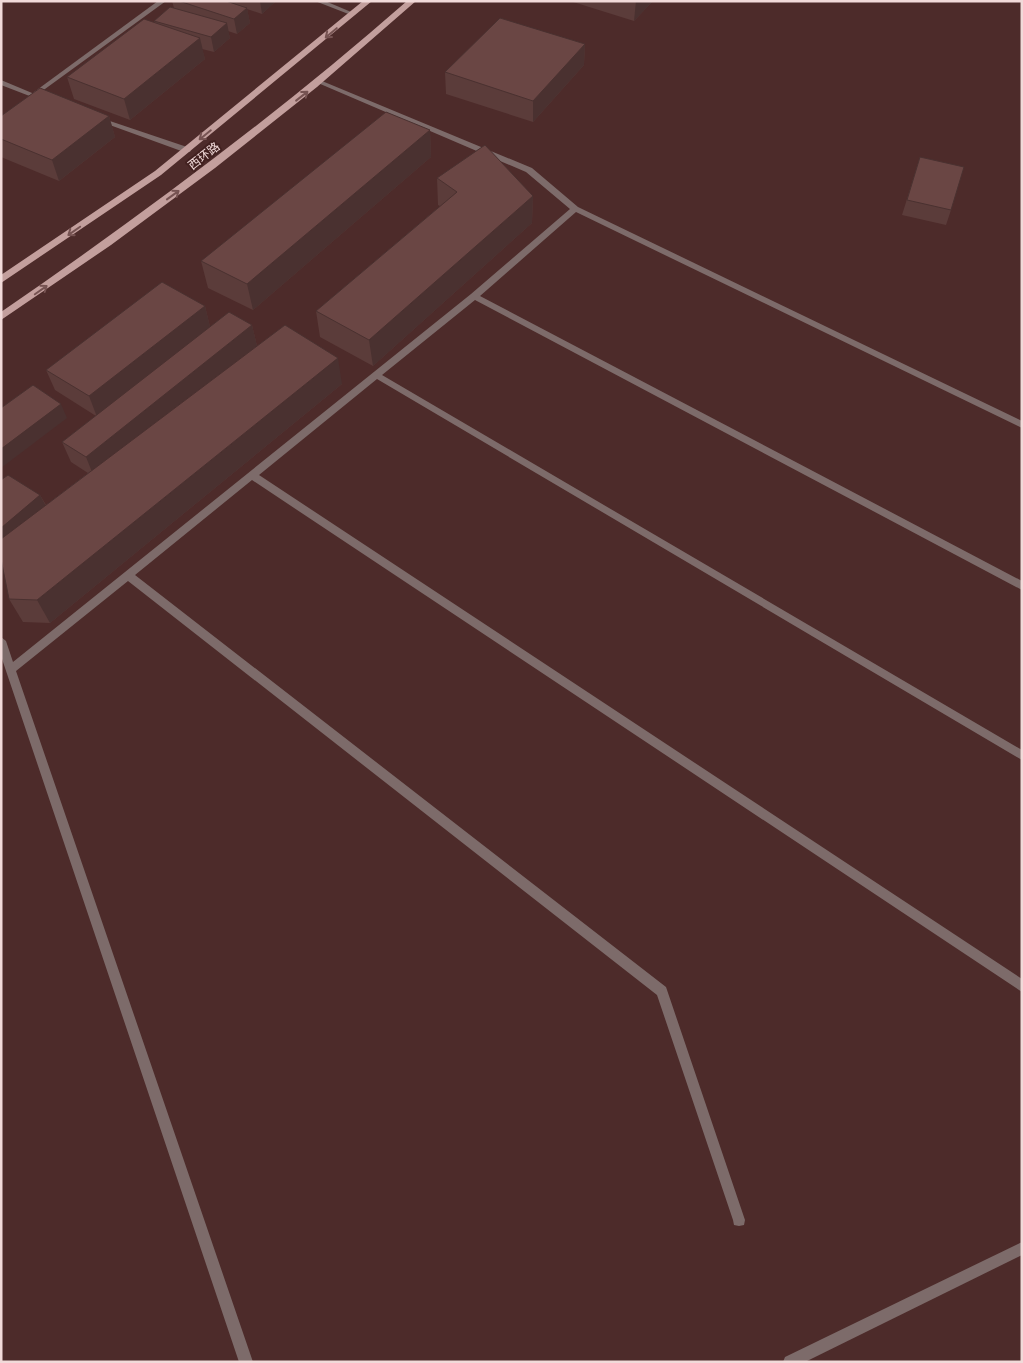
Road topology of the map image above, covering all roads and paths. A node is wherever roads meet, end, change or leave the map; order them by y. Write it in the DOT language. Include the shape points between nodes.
graph roads {
  1 [pos="163,1"];
  2 [pos="318,1"];
  3 [pos="368,1"];
  4 [pos="412,1"];
  5 [pos="353,14"];
  6 [pos="1,82"];
  7 [pos="320,82"];
  8 [pos="33,96"];
  9 [pos="25,102"];
  10 [pos="51,102"];
  11 [pos="87,115"];
  12 [pos="187,150"];
  13 [pos="575,210"];
  14 [pos="1,280"];
  15 [pos="474,296"];
  16 [pos="1,317"];
  17 [pos="376,375"];
  18 [pos="1022,425"];
  19 [pos="252,475"];
  20 [pos="128,576"];
  21 [pos="1022,586"];
  22 [pos="1,641"];
  23 [pos="12,669"];
  24 [pos="1022,756"];
  25 [pos="1022,986"];
  26 [pos="738,1220"];
  27 [pos="1022,1248"];
  28 [pos="246,1362"];
  29 [pos="790,1362"];
  1 -- 8 [label="street"];
  2 -- 5 [label="street"];
  3 -- 5 [label="main road, 西环路"];
  4 -- 7 [label="main road, 西环路"];
  5 -- 12 [label="main road, 西环路, one-way"];
  6 -- 8 [label="street"];
  7 -- 13 [label="street" via="529,170"];
  16 -- 7 [label="main road, 西环路, one-way" via="187,184"];
  8 -- 9 [label="street"];
  8 -- 10 [label="street"];
  11 -- 12 [label="street"];
  12 -- 14 [label="main road, 西环路, one-way"];
  13 -- 15 [label="street"];
  13 -- 18 [label="street"];
  15 -- 17 [label="street"];
  15 -- 21 [label="street"];
  17 -- 19 [label="street"];
  17 -- 24 [label="street"];
  19 -- 20 [label="street"];
  19 -- 25 [label="street"];
  20 -- 23 [label="street"];
  20 -- 26 [label="street" via="662,991"];
  22 -- 23 [label="street"];
  23 -- 28 [label="street"];
  27 -- 29 [label="street"];
}
